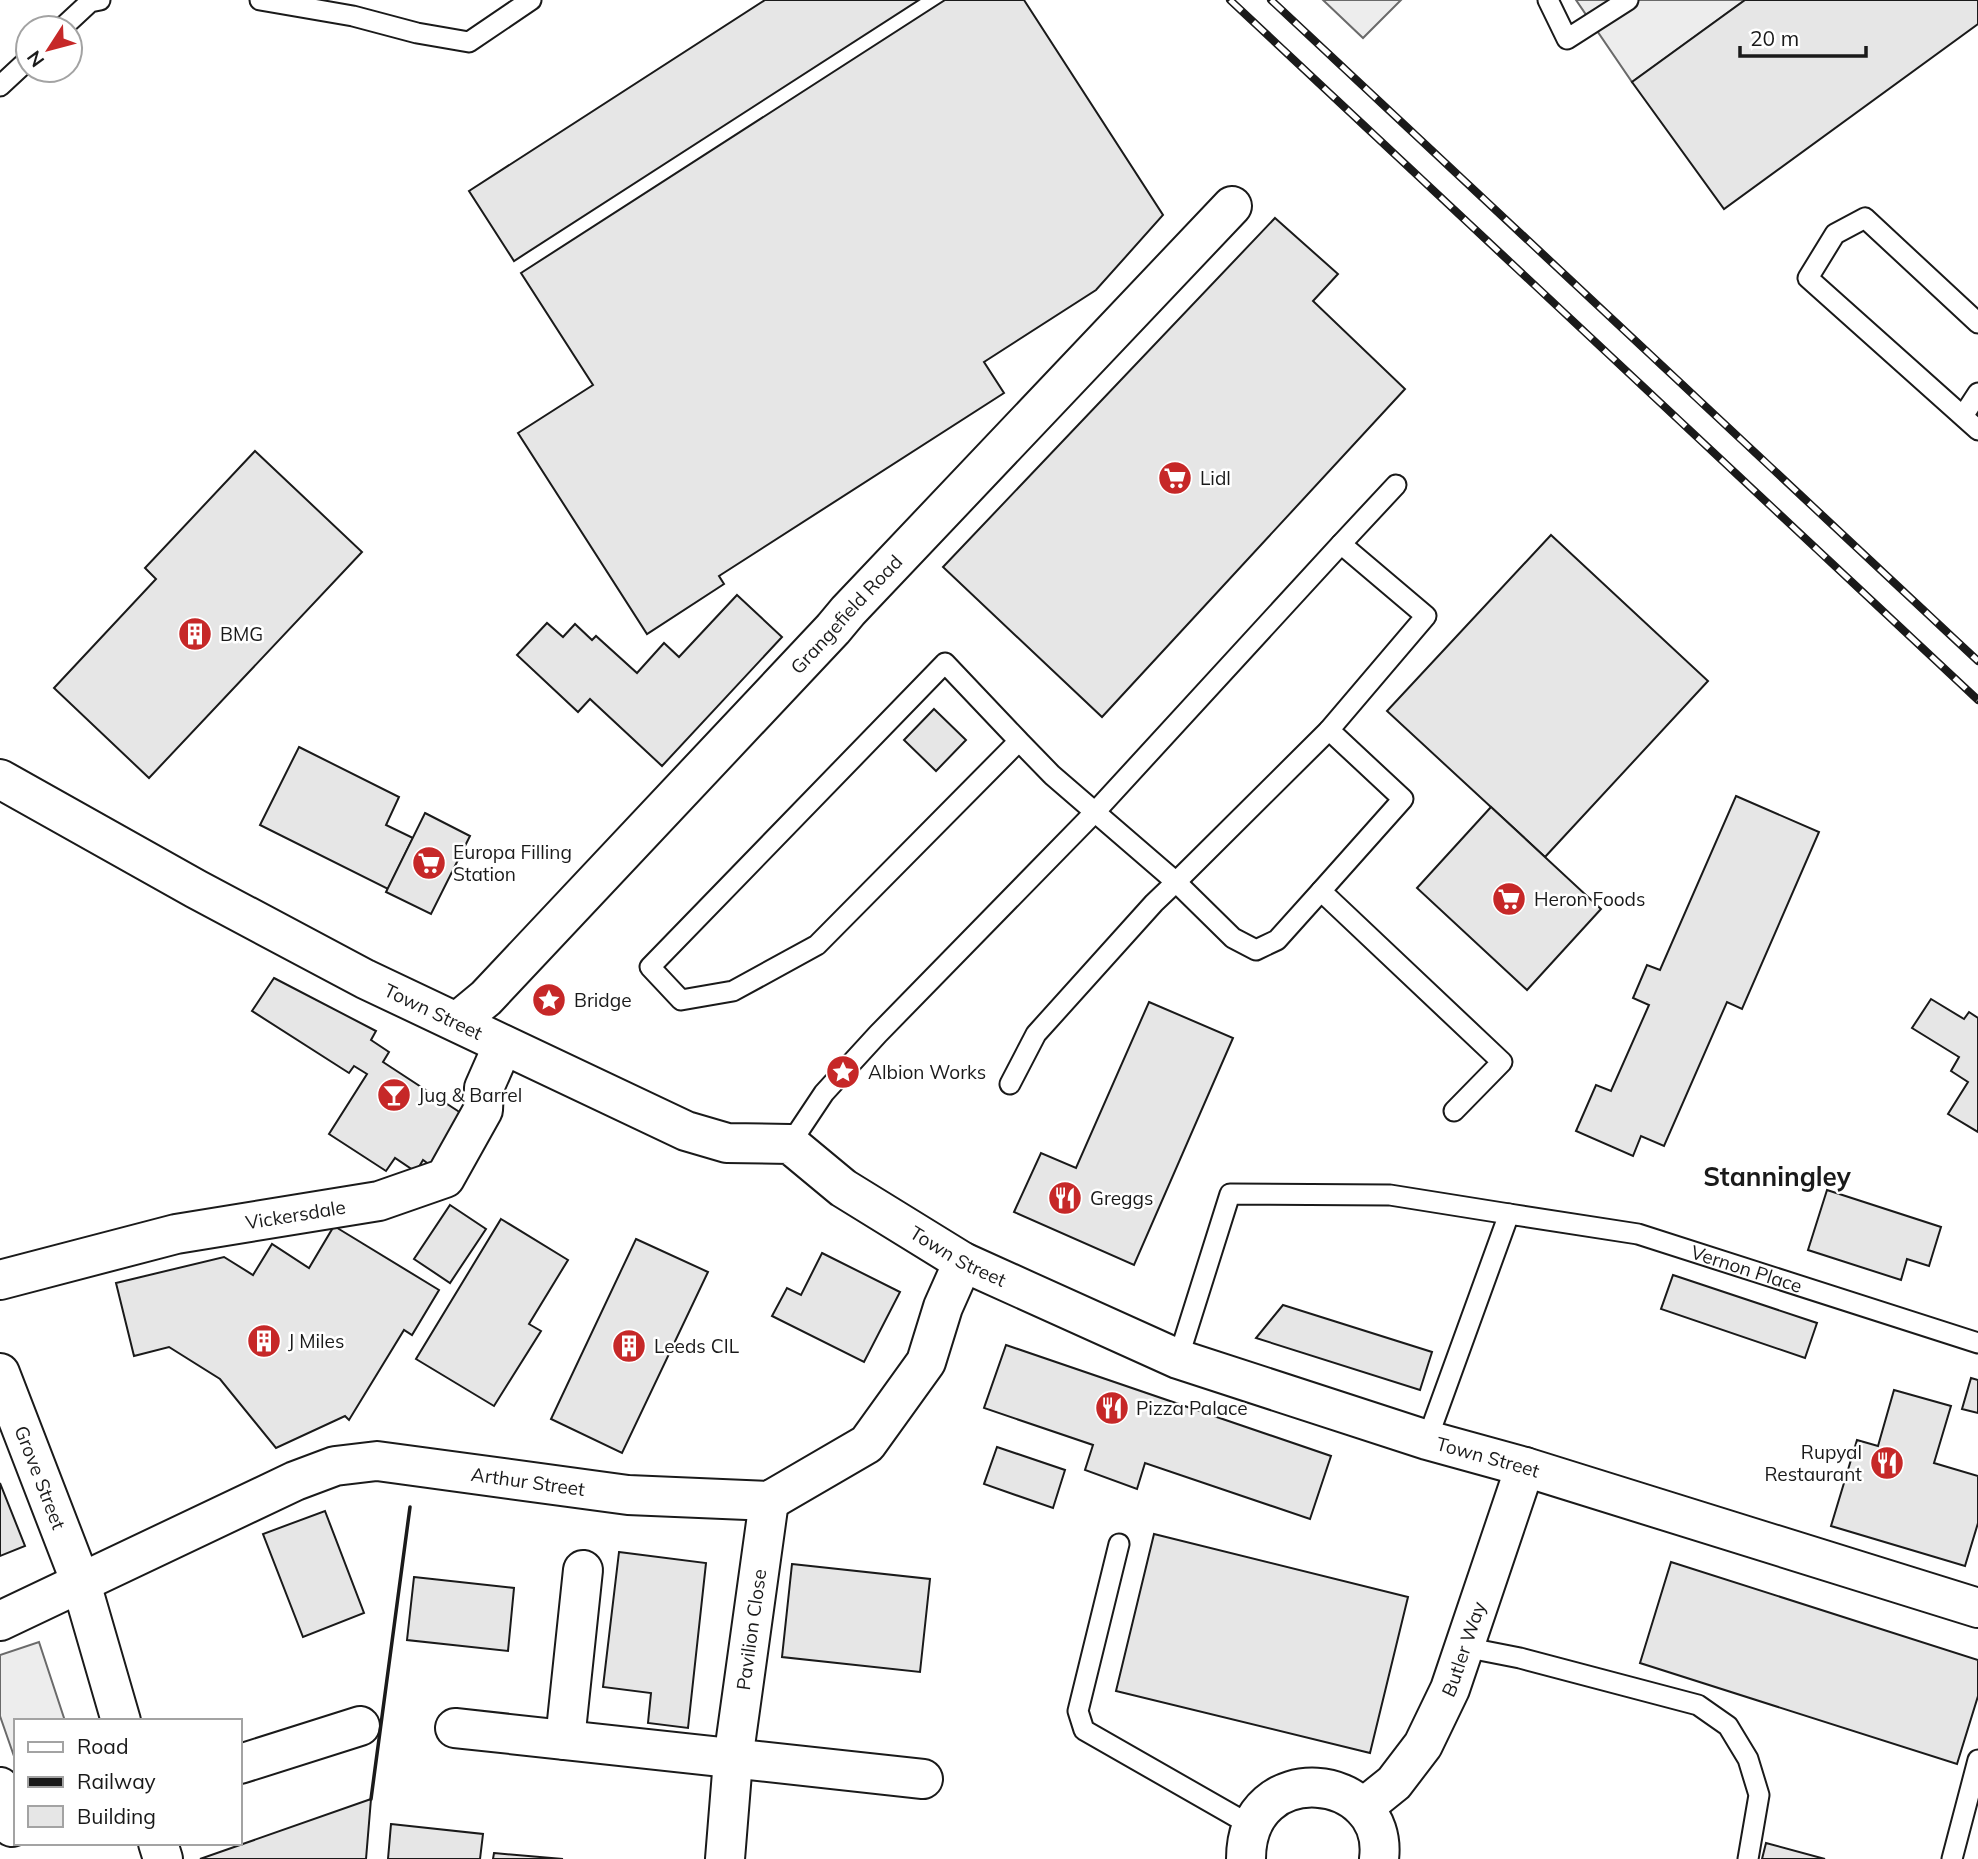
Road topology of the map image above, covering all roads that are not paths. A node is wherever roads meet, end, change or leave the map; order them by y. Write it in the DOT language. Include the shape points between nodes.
graph roads {
  1 [pos="100,0"];
  2 [pos="260,0"];
  3 [pos="531,0"];
  4 [pos="1548,0"];
  5 [pos="1628,0"];
  6 [pos="77,14"];
  7 [pos="14,73"];
  8 [pos="0,86"];
  9 [pos="1232,206"];
  10 [pos="1978,323"];
  11 [pos="1978,393"];
  12 [pos="1963,416"];
  13 [pos="1978,429"];
  14 [pos="1396,485"];
  15 [pos="1341,544"];
  16 [pos="1329,730"];
  17 [pos="1019,741"];
  18 [pos="0,779"];
  19 [pos="1095,812"];
  20 [pos="1176,882"];
  21 [pos="1321,891"];
  22 [pos="457,1022"];
  23 [pos="503,1045"];
  24 [pos="1010,1084"];
  25 [pos="1454,1111"];
  26 [pos="790,1144"];
  27 [pos="1509,1214"];
  28 [pos="963,1262"];
  29 [pos="0,1280"];
  30 [pos="1978,1343"];
  31 [pos="1178,1359"];
  32 [pos="0,1373"];
  33 [pos="1427,1440"];
  34 [pos="1525,1467"];
  35 [pos="769,1501"];
  36 [pos="1119,1544"];
  37 [pos="583,1570"];
  38 [pos="81,1583"];
  39 [pos="1978,1608"];
  40 [pos="0,1621"];
  41 [pos="1464,1647"];
  42 [pos="120,1719"];
  43 [pos="360,1727"];
  44 [pos="455,1728"];
  45 [pos="565,1740"];
  46 [pos="733,1760"];
  47 [pos="1978,1760"];
  48 [pos="242,1763"];
  49 [pos="923,1779"];
  50 [pos="0,1787"];
  51 [pos="1363,1808"];
  52 [pos="12,1827"];
  53 [pos="1249,1842"];
  54 [pos="725,1859"];
  55 [pos="1379,1859"];
  56 [pos="1748,1859"];
  57 [pos="1952,1859"];
  1 -- 6 [label="lane" via="90,2"];
  2 -- 3 [label="lane" via="469,41"];
  4 -- 5 [label="lane" via="1567,38"];
  7 -- 8 [label="lane"];
  9 -- 22 [label="street, Grangefield Road" via="486,998"];
  10 -- 12 [label="lane" via="1865,218 1835,234 1808,278"];
  11 -- 12 [label="lane"];
  12 -- 13 [label="lane"];
  14 -- 15 [label="lane"];
  15 -- 16 [label="lane" via="1426,616"];
  15 -- 19 [label="lane"];
  16 -- 20 [label="lane"];
  16 -- 21 [label="lane" via="1403,799"];
  17 -- 17 [label="lane" via="817,945 733,991 681,1000 650,967 945,663"];
  17 -- 19 [label="lane"];
  18 -- 22 [label="street, Town Street" via="196,889"];
  19 -- 20 [label="lane"];
  19 -- 26 [label="lane" via="878,1034 824,1094"];
  20 -- 21 [label="lane" via="1233,938 1256,950 1277,940"];
  20 -- 24 [label="lane" via="1036,1034"];
  21 -- 25 [label="lane" via="1502,1062"];
  22 -- 23 [label="street, Town Street"];
  23 -- 26 [label="street, Town Street" via="686,1130 727,1143"];
  23 -- 29 [label="street, Vickersdale" via="484,1088 484,1110 445,1178 379,1201 176,1234"];
  26 -- 28 [label="street, Town Street" via="843,1188"];
  27 -- 30 [label="lane, Vernon Place" via="1638,1234"];
  27 -- 31 [label="lane, Vernon Place" via="1390,1195 1230,1194"];
  27 -- 33 [label="lane"];
  28 -- 31 [label="street, Town Street"];
  28 -- 35 [label="street" via="926,1362 867,1444"];
  31 -- 33 [label="street, Town Street"];
  32 -- 38 [label="street, Grove Street"];
  33 -- 34 [label="street, Town Street"];
  34 -- 39 [label="street, Town Street"];
  34 -- 41 [label="street, Butler Way"];
  35 -- 38 [label="street, Arthur Street" via="628,1495 377,1461 335,1466"];
  35 -- 46 [label="street, Pavilion Close"];
  36 -- 53 [label="lane" via="1078,1711 1084,1730"];
  37 -- 45 [label="street"];
  38 -- 40 [label="street, Arthur Street"];
  38 -- 42 [label="street, Grove Street"];
  41 -- 51 [label="street, Butler Way" via="1423,1745 1394,1783"];
  41 -- 56 [label="lane" via="1698,1705 1728,1726 1748,1759 1759,1795"];
  43 -- 48 [label="street"];
  44 -- 45 [label="street"];
  45 -- 46 [label="street"];
  46 -- 49 [label="street"];
  46 -- 54 [label="street, Pavilion Close"];
  47 -- 57 [label="lane"];
  50 -- 52 [label="street"];
  51 -- 53 [label="street" via="1345,1794 1324,1787 1302,1787 1281,1794 1264,1808"];
  51 -- 55 [label="street" via="1375,1828"];
}
